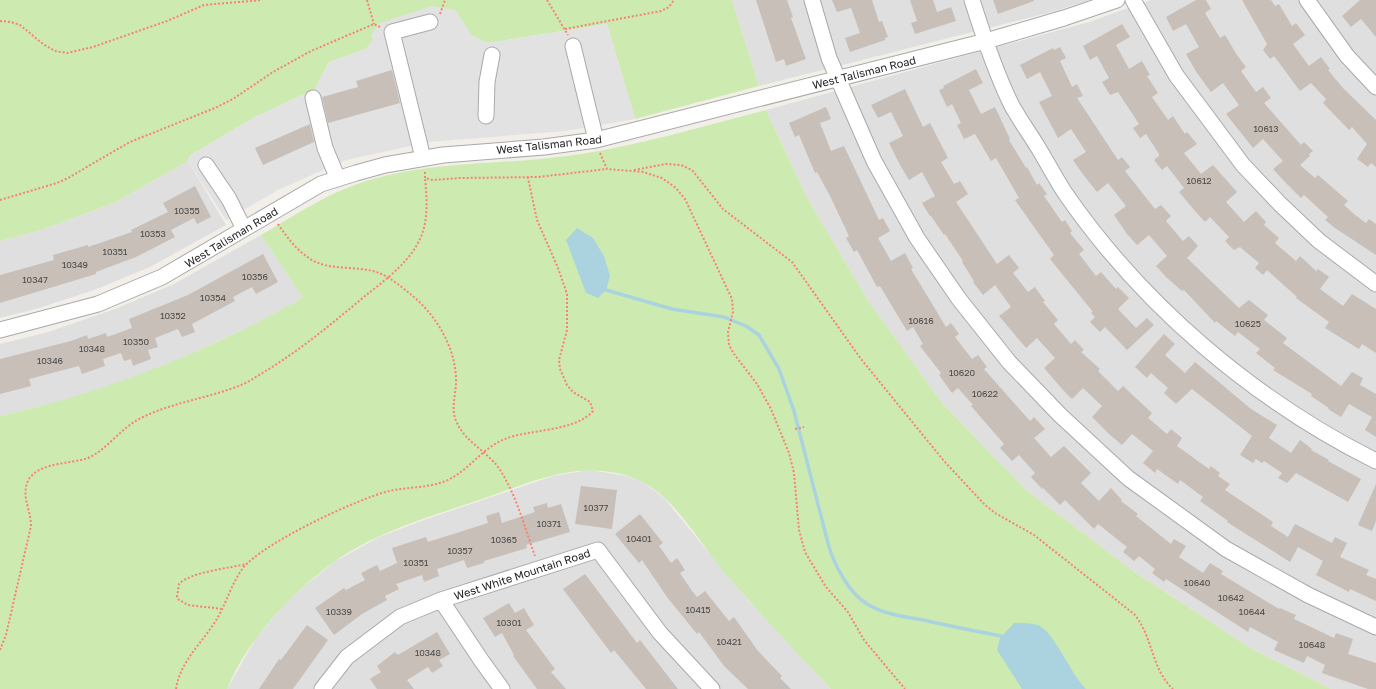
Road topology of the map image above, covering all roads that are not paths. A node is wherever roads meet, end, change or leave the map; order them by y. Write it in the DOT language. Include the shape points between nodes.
graph roads {
  1 [pos="812,0"];
  2 [pos="972,0"];
  3 [pos="1117,0"];
  4 [pos="1133,0"];
  5 [pos="1307,0"];
  6 [pos="430,22"];
  7 [pos="986,41"];
  8 [pos="573,46"];
  9 [pos="492,55"];
  10 [pos="837,79"];
  11 [pos="1376,87"];
  12 [pos="313,98"];
  13 [pos="486,116"];
  14 [pos="596,140"];
  15 [pos="423,158"];
  16 [pos="206,165"];
  17 [pos="338,178"];
  18 [pos="244,228"];
  19 [pos="1376,284"];
  20 [pos="0,330"];
  21 [pos="1376,461"];
  22 [pos="441,600"];
  23 [pos="1376,627"];
  24 [pos="322,689"];
  25 [pos="502,689"];
  26 [pos="712,689"];
  1 -- 10 [label="street"];
  2 -- 7 [label="street"];
  3 -- 7 [label="street, West Talisman Road"];
  4 -- 19 [label="street" via="1176,75 1243,165 1319,241"];
  5 -- 11 [label="street" via="1347,56"];
  6 -- 15 [label="street" via="392,32"];
  7 -- 10 [label="street, West Talisman Road"];
  7 -- 21 [label="street" via="1011,103 1065,193 1114,256 1167,313 1228,366 1302,420"];
  8 -- 14 [label="street"];
  9 -- 13 [label="street" via="487,82"];
  10 -- 14 [label="street, West Talisman Road"];
  10 -- 23 [label="street" via="874,161 917,238 958,299 1005,356 1060,415 1128,478 1226,549 1308,595"];
  12 -- 17 [label="street" via="326,148"];
  14 -- 15 [label="street, West Talisman Road"];
  15 -- 17 [label="street, West Talisman Road"];
  16 -- 18 [label="street" via="229,198"];
  17 -- 18 [label="street, West Talisman Road" via="321,184"];
  18 -- 20 [label="street, West Talisman Road" via="162,277 98,304"];
  22 -- 24 [label="street, West White Mountain Road" via="400,617 373,636 347,657"];
  22 -- 25 [label="street"];
  22 -- 26 [label="street, West White Mountain Road" via="598,550 660,634"];
}
